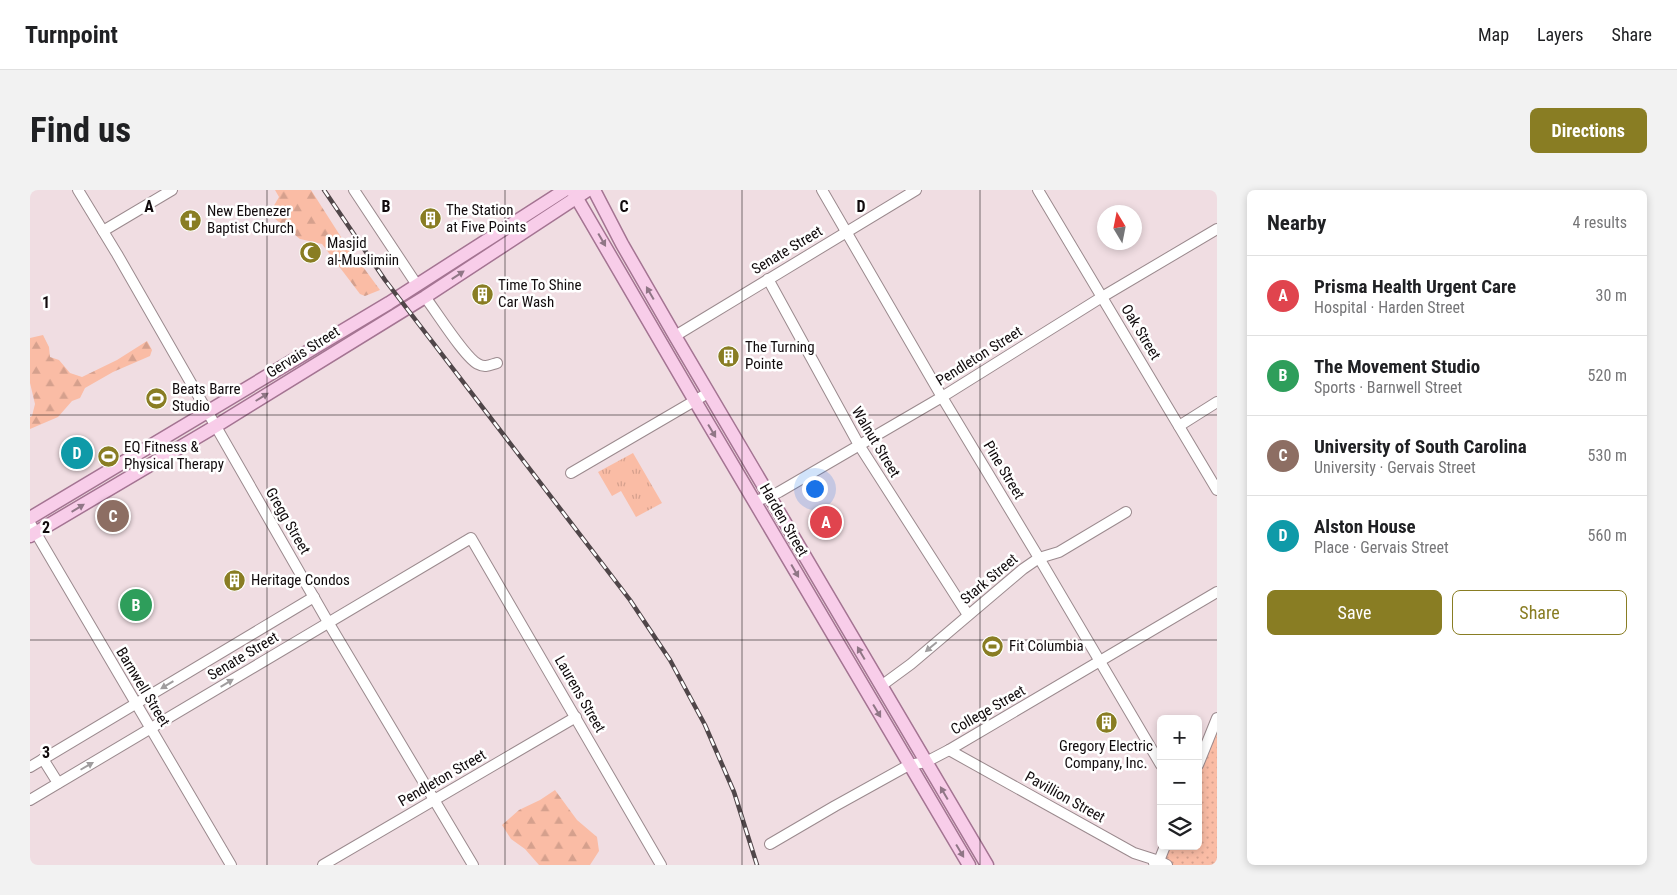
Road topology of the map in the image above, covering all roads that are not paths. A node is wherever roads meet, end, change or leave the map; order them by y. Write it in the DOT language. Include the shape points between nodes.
graph roads {
  1 [pos="78,190"];
  2 [pos="172,190"];
  3 [pos="354,190"];
  4 [pos="564,190"];
  5 [pos="588,190"];
  6 [pos="594,190"];
  7 [pos="822,190"];
  8 [pos="916,190"];
  9 [pos="1038,190"];
  10 [pos="575,194"];
  11 [pos="1217,229"];
  12 [pos="103,231"];
  13 [pos="848,231"];
  14 [pos="768,279"];
  15 [pos="417,285"];
  16 [pos="425,297"];
  17 [pos="1102,297"];
  18 [pos="675,336"];
  19 [pos="497,363"];
  20 [pos="708,393"];
  21 [pos="942,397"];
  22 [pos="695,401"];
  23 [pos="1217,402"];
  24 [pos="208,412"];
  25 [pos="216,426"];
  26 [pos="1178,426"];
  27 [pos="859,445"];
  28 [pos="571,473"];
  29 [pos="1217,490"];
  30 [pos="769,497"];
  31 [pos="754,501"];
  32 [pos="1126,512"];
  33 [pos="30,518"];
  34 [pos="32,531"];
  35 [pos="471,538"];
  36 [pos="1039,558"];
  37 [pos="1217,592"];
  38 [pos="314,598"];
  39 [pos="968,615"];
  40 [pos="328,622"];
  41 [pos="1100,661"];
  42 [pos="880,686"];
  43 [pos="135,704"];
  44 [pos="576,717"];
  45 [pos="1217,718"];
  46 [pos="151,729"];
  47 [pos="949,750"];
  48 [pos="44,759"];
  49 [pos="1158,760"];
  50 [pos="1200,760"];
  51 [pos="926,762"];
  52 [pos="909,765"];
  53 [pos="30,767"];
  54 [pos="58,783"];
  55 [pos="30,800"];
  56 [pos="434,800"];
  57 [pos="770,844"];
  58 [pos="1164,850"];
  59 [pos="1159,864"];
  60 [pos="231,865"];
  61 [pos="323,865"];
  62 [pos="473,865"];
  63 [pos="661,865"];
  64 [pos="969,865"];
  65 [pos="987,865"];
  1 -- 12 [label="street, Gregg Street"];
  2 -- 12 [label="street"];
  3 -- 15 [label="street"];
  4 -- 15 [label="main road, Gervais Street"];
  5 -- 10 [label="main road, Gervais Street"];
  18 -- 6 [label="main road, Harden Street, one-way"];
  7 -- 13 [label="street, Pine Street"];
  8 -- 13 [label="street, Senate Street"];
  9 -- 17 [label="street, Oak Street"];
  16 -- 10 [label="main road, Gervais Street, one-way"];
  10 -- 22 [label="main road, Harden Street, one-way"];
  11 -- 17 [label="street, Pendleton Street"];
  12 -- 24 [label="street, Gregg Street"];
  13 -- 14 [label="street, Senate Street"];
  13 -- 21 [label="street, Pine Street"];
  14 -- 18 [label="street, Senate Street"];
  14 -- 27 [label="street, Walnut Street"];
  15 -- 24 [label="main road, Gervais Street"];
  16 -- 19 [label="street" via="466,354 477,364"];
  25 -- 16 [label="main road, Gervais Street, one-way"];
  17 -- 21 [label="street, Pendleton Street"];
  17 -- 26 [label="street, Oak Street"];
  18 -- 20 [label="main road, Harden Street"];
  20 -- 22 [label="street"];
  20 -- 30 [label="main road, Harden Street"];
  21 -- 27 [label="street, Pendleton Street"];
  21 -- 36 [label="street, Pine Street"];
  22 -- 28 [label="street"];
  22 -- 31 [label="main road, Harden Street, one-way"];
  23 -- 26 [label="street"];
  24 -- 25 [label="street, Gregg Street"];
  24 -- 33 [label="main road, Gervais Street"];
  34 -- 25 [label="main road, Gervais Street, one-way"];
  25 -- 38 [label="street, Gregg Street"];
  26 -- 29 [label="street, Oak Street"];
  27 -- 30 [label="street, Pendleton Street"];
  27 -- 39 [label="street, Walnut Street"];
  30 -- 31 [label="street, Pendleton Street"];
  42 -- 30 [label="main road, Harden Street, one-way"];
  31 -- 52 [label="main road, Harden Street, one-way"];
  32 -- 36 [label="street, Stark Street" via="1058,552"];
  34 -- 43 [label="street, Barnwell Street"];
  35 -- 40 [label="street, Senate Street"];
  35 -- 44 [label="street, Laurens Street"];
  36 -- 39 [label="street, Stark Street"];
  36 -- 41 [label="street, Pine Street"];
  37 -- 41 [label="street, College Street"];
  38 -- 40 [label="street, Gregg Street"];
  38 -- 43 [label="street, Senate Street, one-way"];
  39 -- 42 [label="street, Stark Street, one-way"];
  46 -- 40 [label="street, Senate Street, one-way"];
  40 -- 56 [label="street, Gregg Street"];
  41 -- 47 [label="street, College Street"];
  41 -- 49 [label="street, Pine Street"];
  42 -- 51 [label="main road, Harden Street"];
  43 -- 46 [label="street, Barnwell Street"];
  43 -- 48 [label="street, Senate Street"];
  44 -- 56 [label="street, Pendleton Street"];
  44 -- 63 [label="street, Laurens Street"];
  45 -- 50 [label="street"];
  54 -- 46 [label="street, Senate Street, one-way"];
  46 -- 60 [label="street, Barnwell Street"];
  47 -- 51 [label="street, College Street"];
  47 -- 59 [label="street, Pavillion Street"];
  48 -- 53 [label="street, Senate Street"];
  48 -- 54 [label="street"];
  51 -- 52 [label="street, College Street"];
  65 -- 51 [label="main road, Harden Street, one-way"];
  52 -- 57 [label="street, College Street"];
  52 -- 64 [label="main road, Harden Street, one-way"];
  54 -- 55 [label="street, Senate Street"];
  56 -- 61 [label="street, Pendleton Street"];
  56 -- 62 [label="street, Gregg Street"];
  58 -- 59 [label="street"];
}
